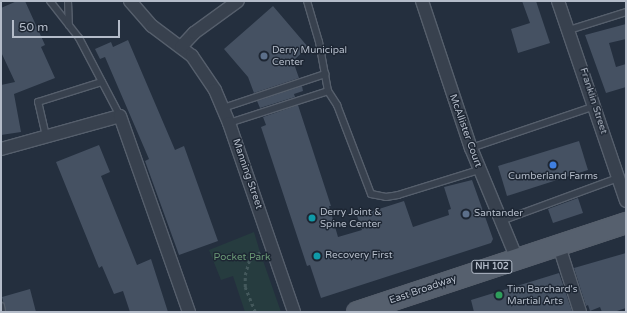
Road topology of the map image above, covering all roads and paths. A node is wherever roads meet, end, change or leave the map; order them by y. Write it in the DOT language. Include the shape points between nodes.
graph roads {
  1 [pos="50,1"];
  2 [pos="68,1"];
  3 [pos="130,1"];
  4 [pos="238,1"];
  5 [pos="307,1"];
  6 [pos="422,1"];
  7 [pos="558,1"];
  8 [pos="626,12"];
  9 [pos="69,25"];
  10 [pos="569,30"];
  11 [pos="181,47"];
  12 [pos="325,74"];
  13 [pos="102,82"];
  14 [pos="328,91"];
  15 [pos="595,106"];
  16 [pos="223,108"];
  17 [pos="120,116"];
  18 [pos="229,123"];
  19 [pos="46,136"];
  20 [pos="471,148"];
  21 [pos="1,149"];
  22 [pos="479,170"];
  23 [pos="618,178"];
  24 [pos="626,201"];
  25 [pos="501,221"];
  26 [pos="626,223"];
  27 [pos="258,244"];
  28 [pos="559,246"];
  29 [pos="517,259"];
  30 [pos="1,306"];
  31 [pos="369,310"];
  32 [pos="2,312"];
  33 [pos="189,312"];
  34 [pos="255,312"];
  35 [pos="294,312"];
  36 [pos="580,312"];
  1 -- 9 [label="lane"];
  2 -- 9 [label="lane"];
  3 -- 11 [label="street, Manning Street" via="152,26"];
  4 -- 11 [label="street" via="194,33"];
  5 -- 12 [label="lane"];
  6 -- 20 [label="street, McAllister Court"];
  7 -- 10 [label="street, Franklin Street"];
  8 -- 10 [label="lane"];
  9 -- 13 [label="lane" via="86,49"];
  10 -- 15 [label="street, Franklin Street"];
  11 -- 16 [label="street, Manning Street" via="199,63"];
  12 -- 14 [label="lane"];
  12 -- 16 [label="lane"];
  13 -- 17 [label="lane"];
  13 -- 19 [label="lane" via="38,102"];
  14 -- 18 [label="lane"];
  14 -- 22 [label="lane" via="337,106 371,194 386,197 398,195"];
  15 -- 20 [label="lane"];
  15 -- 23 [label="street, Franklin Street"];
  16 -- 18 [label="street, Manning Street"];
  17 -- 19 [label="street"];
  17 -- 33 [label="street"];
  18 -- 35 [label="street, Manning Street"];
  19 -- 21 [label="street"];
  20 -- 22 [label="street, McAllister Court"];
  22 -- 25 [label="street, McAllister Court"];
  23 -- 24 [label="street, Franklin Street"];
  23 -- 25 [label="lane"];
  25 -- 29 [label="street, McAllister Court"];
  26 -- 28 [label="main road, East Broadway / NH 102"];
  27 -- 34 [label="path" via="260,252 249,261 245,287"];
  28 -- 29 [label="main road, East Broadway / NH 102"];
  28 -- 36 [label="street"];
  29 -- 31 [label="main road, East Broadway / NH 102"];
  30 -- 32 [label="lane"];
}
